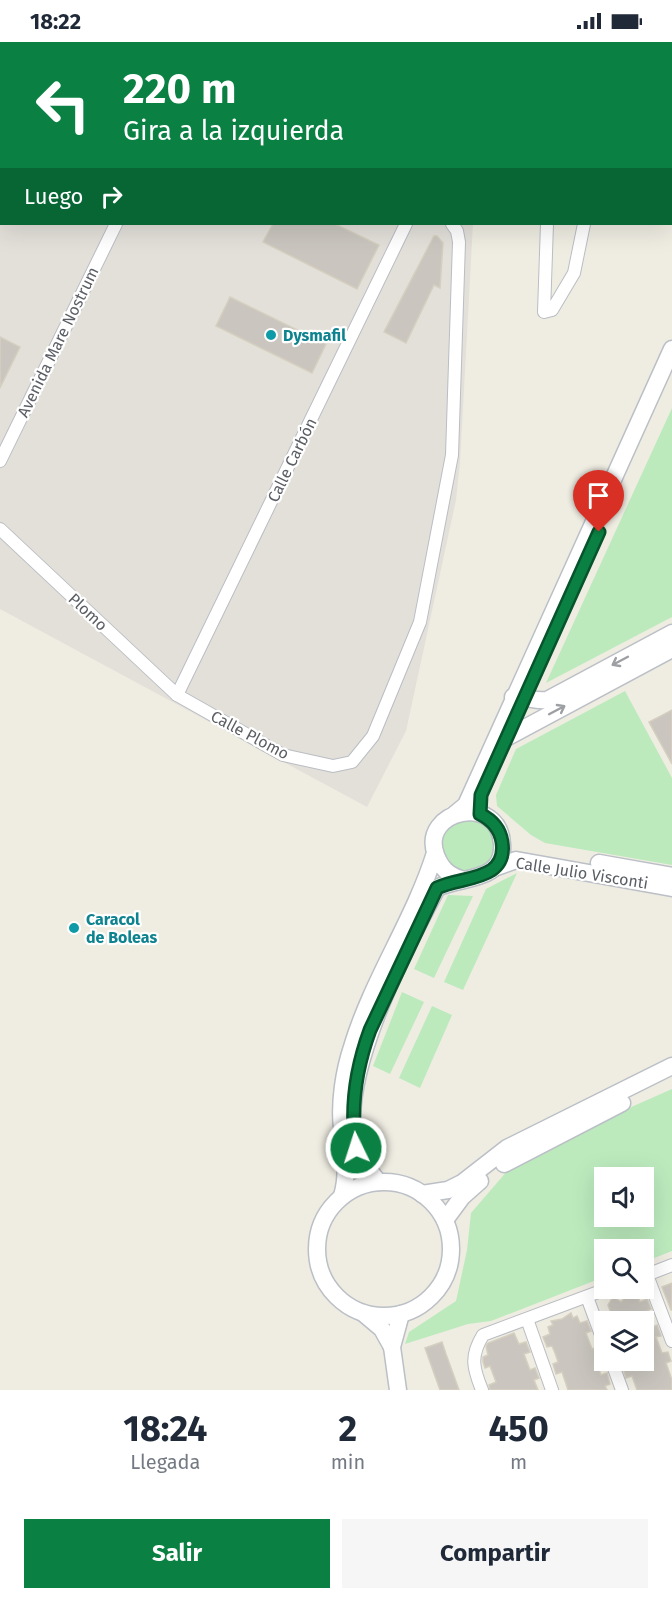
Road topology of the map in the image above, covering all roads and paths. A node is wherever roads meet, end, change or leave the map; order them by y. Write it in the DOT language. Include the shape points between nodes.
graph roads {
  1 [pos="116,225"];
  2 [pos="406,225"];
  3 [pos="453,225"];
  4 [pos="546,225"];
  5 [pos="584,225"];
  6 [pos="672,348"];
  7 [pos="672,373"];
  8 [pos="0,461"];
  9 [pos="0,529"];
  10 [pos="672,633"];
  11 [pos="672,649"];
  12 [pos="177,695"];
  13 [pos="520,696"];
  14 [pos="506,738"];
  15 [pos="455,814"];
  16 [pos="480,814"];
  17 [pos="502,841"];
  18 [pos="435,853"];
  19 [pos="494,868"];
  20 [pos="672,876"];
  21 [pos="461,879"];
  22 [pos="672,888"];
  23 [pos="672,1066"];
  24 [pos="672,1078"];
  25 [pos="378,1182"];
  26 [pos="423,1194"];
  27 [pos="342,1196"];
  28 [pos="445,1220"];
  29 [pos="672,1265"];
  30 [pos="654,1272"];
  31 [pos="594,1294"];
  32 [pos="587,1297"];
  33 [pos="654,1297"];
  34 [pos="363,1313"];
  35 [pos="401,1314"];
  36 [pos="594,1316"];
  37 [pos="527,1319"];
  38 [pos="672,1341"];
  39 [pos="392,1347"];
  40 [pos="615,1371"];
  41 [pos="398,1390"];
  42 [pos="482,1390"];
  43 [pos="552,1390"];
  44 [pos="622,1390"];
  1 -- 8 [label="street, Avenida Mare Nostrum"];
  2 -- 12 [label="street, Calle Carbón"];
  3 -- 12 [label="street, Calle Plomo" via="459,242 452,455 446,497 417,633 373,736 352,762 333,766 293,758"];
  4 -- 5 [label="street" via="544,312 552,310 574,273"];
  6 -- 13 [label="street"];
  7 -- 13 [label="street"];
  9 -- 12 [label="street, Plomo"];
  10 -- 13 [label="street, one-way" via="548,700"];
  14 -- 11 [label="street, one-way"];
  13 -- 14 [label="street"];
  13 -- 15 [label="street" via="466,805"];
  14 -- 16 [label="street" via="481,795"];
  15 -- 16 [label="street"];
  15 -- 18 [label="street" via="439,827"];
  16 -- 17 [label="street" via="497,828"];
  17 -- 19 [label="street" via="501,856"];
  17 -- 20 [label="street, Calle Julio Visconti" via="525,850"];
  18 -- 21 [label="street" via="446,872"];
  18 -- 27 [label="street" via="351,1048 342,1095 341,1126 347,1166"];
  19 -- 21 [label="street" via="483,877"];
  19 -- 22 [label="street, Calle Julio Visconti" via="516,860"];
  21 -- 25 [label="street" via="437,888 363,1051 353,1130 356,1148"];
  23 -- 26 [label="street" via="531,1134 462,1183"];
  24 -- 28 [label="street" via="516,1156 462,1197"];
  25 -- 26 [label="street" via="401,1184"];
  25 -- 27 [label="street"];
  26 -- 28 [label="street"];
  27 -- 34 [label="street" via="320,1228 319,1266 339,1299"];
  28 -- 35 [label="street" via="452,1246 448,1272 424,1304"];
  29 -- 30 [label="street"];
  31 -- 32 [label="street"];
  32 -- 36 [label="street"];
  32 -- 37 [label="street"];
  33 -- 38 [label="street"];
  34 -- 35 [label="street"];
  34 -- 39 [label="street" via="382,1329"];
  35 -- 39 [label="street"];
  37 -- 42 [label="street" via="483,1335 473,1368"];
  37 -- 43 [label="street"];
  39 -- 41 [label="street"];
  40 -- 44 [label="street"];
}
